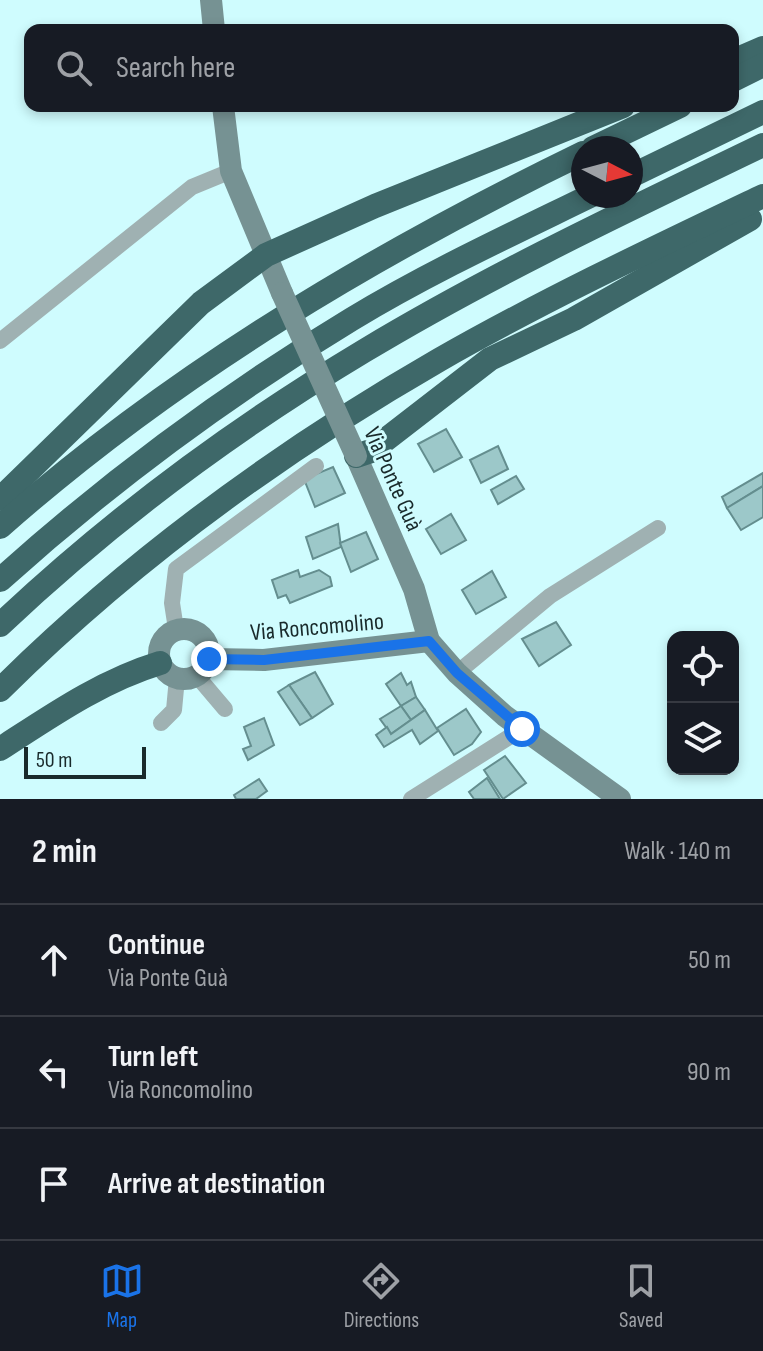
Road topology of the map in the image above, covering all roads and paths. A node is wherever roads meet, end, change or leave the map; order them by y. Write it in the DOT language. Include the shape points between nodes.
graph roads {
  1 [pos="211,0"];
  2 [pos="213,24"];
  3 [pos="763,48"];
  4 [pos="739,58"];
  5 [pos="763,65"];
  6 [pos="739,77"];
  7 [pos="224,112"];
  8 [pos="608,112"];
  9 [pos="668,112"];
  10 [pos="763,112"];
  11 [pos="618,136"];
  12 [pos="763,145"];
  13 [pos="571,159"];
  14 [pos="643,170"];
  15 [pos="231,171"];
  16 [pos="763,196"];
  17 [pos="571,206"];
  18 [pos="763,212"];
  19 [pos="266,255"];
  20 [pos="0,341"];
  21 [pos="356,456"];
  22 [pos="316,466"];
  23 [pos="0,499"];
  24 [pos="0,527"];
  25 [pos="658,528"];
  26 [pos="0,580"];
  27 [pos="0,625"];
  28 [pos="176,629"];
  29 [pos="429,641"];
  30 [pos="186,669"];
  31 [pos="457,673"];
  32 [pos="0,690"];
  33 [pos="225,709"];
  34 [pos="161,723"];
  35 [pos="522,729"];
  36 [pos="0,749"];
  37 [pos="411,799"];
  38 [pos="620,799"];
  1 -- 2 [label="street"];
  3 -- 4 [label="highway"];
  5 -- 6 [label="highway"];
  7 -- 15 [label="street, Via Ponte Guà"];
  8 -- 19 [label="highway"];
  9 -- 11 [label="highway"];
  10 -- 14 [label="highway"];
  12 -- 27 [label="highway" via="513,268 332,371 160,490"];
  13 -- 24 [label="highway" via="395,250 186,380"];
  15 -- 19 [label="street, Via Ponte Guà"];
  15 -- 20 [label="street" via="192,187"];
  16 -- 32 [label="highway" via="568,292 365,404 181,532"];
  17 -- 26 [label="highway" via="409,287 280,364 109,487"];
  18 -- 21 [label="highway" via="574,319 490,359 371,451"];
  19 -- 21 [label="street, Via Ponte Guà, bridge"];
  19 -- 23 [label="highway" via="201,303"];
  21 -- 29 [label="street, Via Ponte Guà" via="414,589"];
  22 -- 28 [label="street" via="176,569"];
  25 -- 31 [label="street" via="550,596"];
  28 -- 30 [label="street" via="159,647"];
  28 -- 30 [label="street" via="201,635 209,650"];
  29 -- 30 [label="street, Via Roncomolino"];
  29 -- 31 [label="street, Via Ponte Guà"];
  30 -- 33 [label="street"];
  30 -- 34 [label="street" via="174,710"];
  30 -- 36 [label="highway" via="118,678"];
  31 -- 35 [label="street, Via Ponte Guà"];
  35 -- 37 [label="street"];
  35 -- 38 [label="street, Via Ponte Guà"];
}
